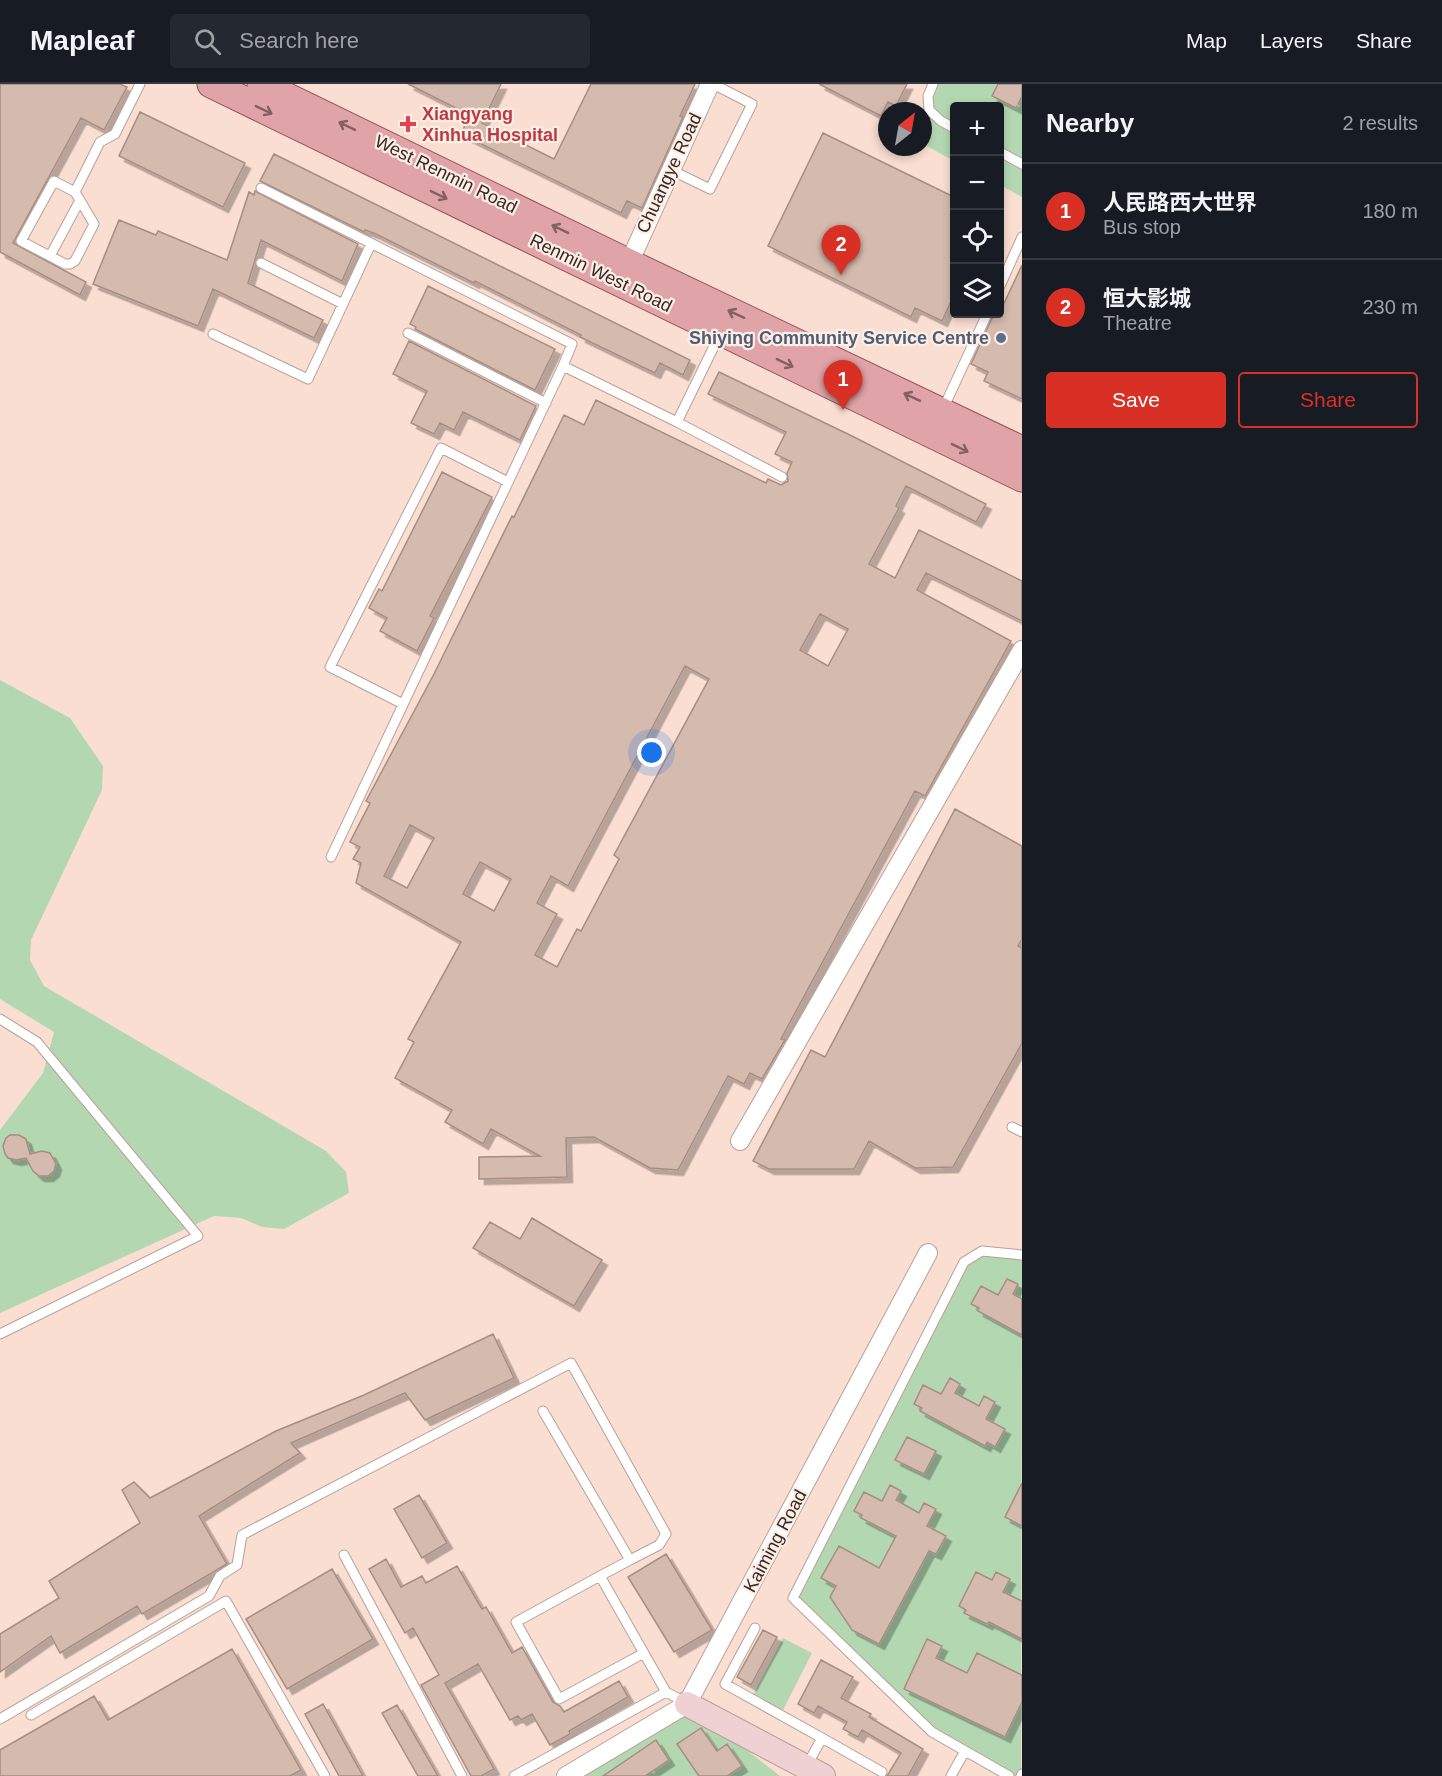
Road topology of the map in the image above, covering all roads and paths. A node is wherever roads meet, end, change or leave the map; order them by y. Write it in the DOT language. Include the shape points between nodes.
graph roads {
  1 [pos="141,84"];
  2 [pos="212,84"];
  3 [pos="261,84"];
  4 [pos="712,84"];
  5 [pos="933,84"];
  6 [pos="1017,105"];
  7 [pos="1022,108"];
  8 [pos="950,126"];
  9 [pos="1004,155"];
  10 [pos="1022,164"];
  11 [pos="671,170"];
  12 [pos="261,188"];
  13 [pos="77,196"];
  14 [pos="1022,237"];
  15 [pos="371,244"];
  16 [pos="50,256"];
  17 [pos="261,263"];
  18 [pos="628,263"];
  19 [pos="1004,275"];
  20 [pos="343,304"];
  21 [pos="985,318"];
  22 [pos="721,332"];
  23 [pos="408,333"];
  24 [pos="213,334"];
  25 [pos="563,366"];
  26 [pos="546,403"];
  27 [pos="942,411"];
  28 [pos="677,422"];
  29 [pos="1022,450"];
  30 [pos="782,477"];
  31 [pos="1022,478"];
  32 [pos="508,482"];
  33 [pos="1022,650"];
  34 [pos="403,704"];
  35 [pos="331,857"];
  36 [pos="0,1019"];
  37 [pos="1012,1127"];
  38 [pos="1022,1132"];
  39 [pos="740,1141"];
  40 [pos="928,1253"];
  41 [pos="1022,1254"];
  42 [pos="0,1334"];
  43 [pos="543,1411"];
  44 [pos="344,1555"];
  45 [pos="630,1560"];
  46 [pos="600,1576"];
  47 [pos="755,1628"];
  48 [pos="644,1653"];
  49 [pos="666,1692"];
  50 [pos="687,1704"];
  51 [pos="31,1716"];
  52 [pos="0,1719"];
  53 [pos="822,1738"];
  54 [pos="965,1751"];
  55 [pos="652,1771"];
  56 [pos="814,1772"];
  57 [pos="882,1772"];
  58 [pos="325,1776"];
  59 [pos="462,1776"];
  60 [pos="514,1776"];
  61 [pos="566,1776"];
  62 [pos="656,1776"];
  63 [pos="951,1776"];
  64 [pos="1009,1776"];
  1 -- 13 [label="lane" via="115,134 100,142"];
  2 -- 22 [label="main road, Renmin West Road, one-way"];
  18 -- 3 [label="main road, West Renmin Road, one-way"];
  4 -- 11 [label="street, Chuangye Road"];
  4 -- 11 [label="lane" via="752,104 710,189"];
  5 -- 8 [label="lane" via="928,96 929,110"];
  6 -- 7 [label="path"];
  9 -- 10 [label="lane"];
  11 -- 18 [label="street, Chuangye Road"];
  12 -- 15 [label="lane"];
  13 -- 16 [label="lane"];
  13 -- 16 [label="lane" via="94,224 75,261 65,264"];
  13 -- 16 [label="lane" via="54,181 21,241"];
  14 -- 19 [label="lane"];
  15 -- 20 [label="lane"];
  15 -- 25 [label="lane" via="572,344"];
  17 -- 20 [label="lane"];
  27 -- 18 [label="main road, West Renmin Road, one-way"];
  20 -- 24 [label="lane" via="308,379"];
  21 -- 27 [label="lane"];
  22 -- 28 [label="lane"];
  22 -- 31 [label="main road, Renmin West Road, one-way"];
  23 -- 26 [label="lane"];
  25 -- 26 [label="lane"];
  25 -- 28 [label="lane"];
  26 -- 32 [label="lane"];
  27 -- 29 [label="main road, West Renmin Road"];
  28 -- 30 [label="lane"];
  32 -- 34 [label="lane"];
  32 -- 34 [label="lane" via="441,448 330,667"];
  33 -- 39 [label="street"];
  34 -- 35 [label="lane"];
  36 -- 42 [label="lane" via="37,1042 198,1236"];
  37 -- 38 [label="lane"];
  40 -- 50 [label="street, Kaiming Road"];
  41 -- 54 [label="lane" via="982,1251 964,1262 793,1598 932,1732"];
  43 -- 45 [label="lane"];
  44 -- 59 [label="lane"];
  45 -- 46 [label="lane"];
  45 -- 52 [label="lane" via="659,1545 666,1534 571,1364 242,1535 237,1565 220,1576 209,1596"];
  46 -- 48 [label="lane"];
  46 -- 48 [label="lane" via="516,1622 559,1699"];
  47 -- 53 [label="lane" via="725,1684"];
  48 -- 49 [label="lane"];
  49 -- 50 [label="lane"];
  49 -- 60 [label="lane"];
  50 -- 56 [label="street"];
  50 -- 61 [label="street"];
  51 -- 58 [label="lane" via="226,1601"];
  53 -- 56 [label="lane"];
  53 -- 57 [label="lane"];
  54 -- 63 [label="lane"];
  54 -- 64 [label="lane"];
  55 -- 62 [label="path"];
}
